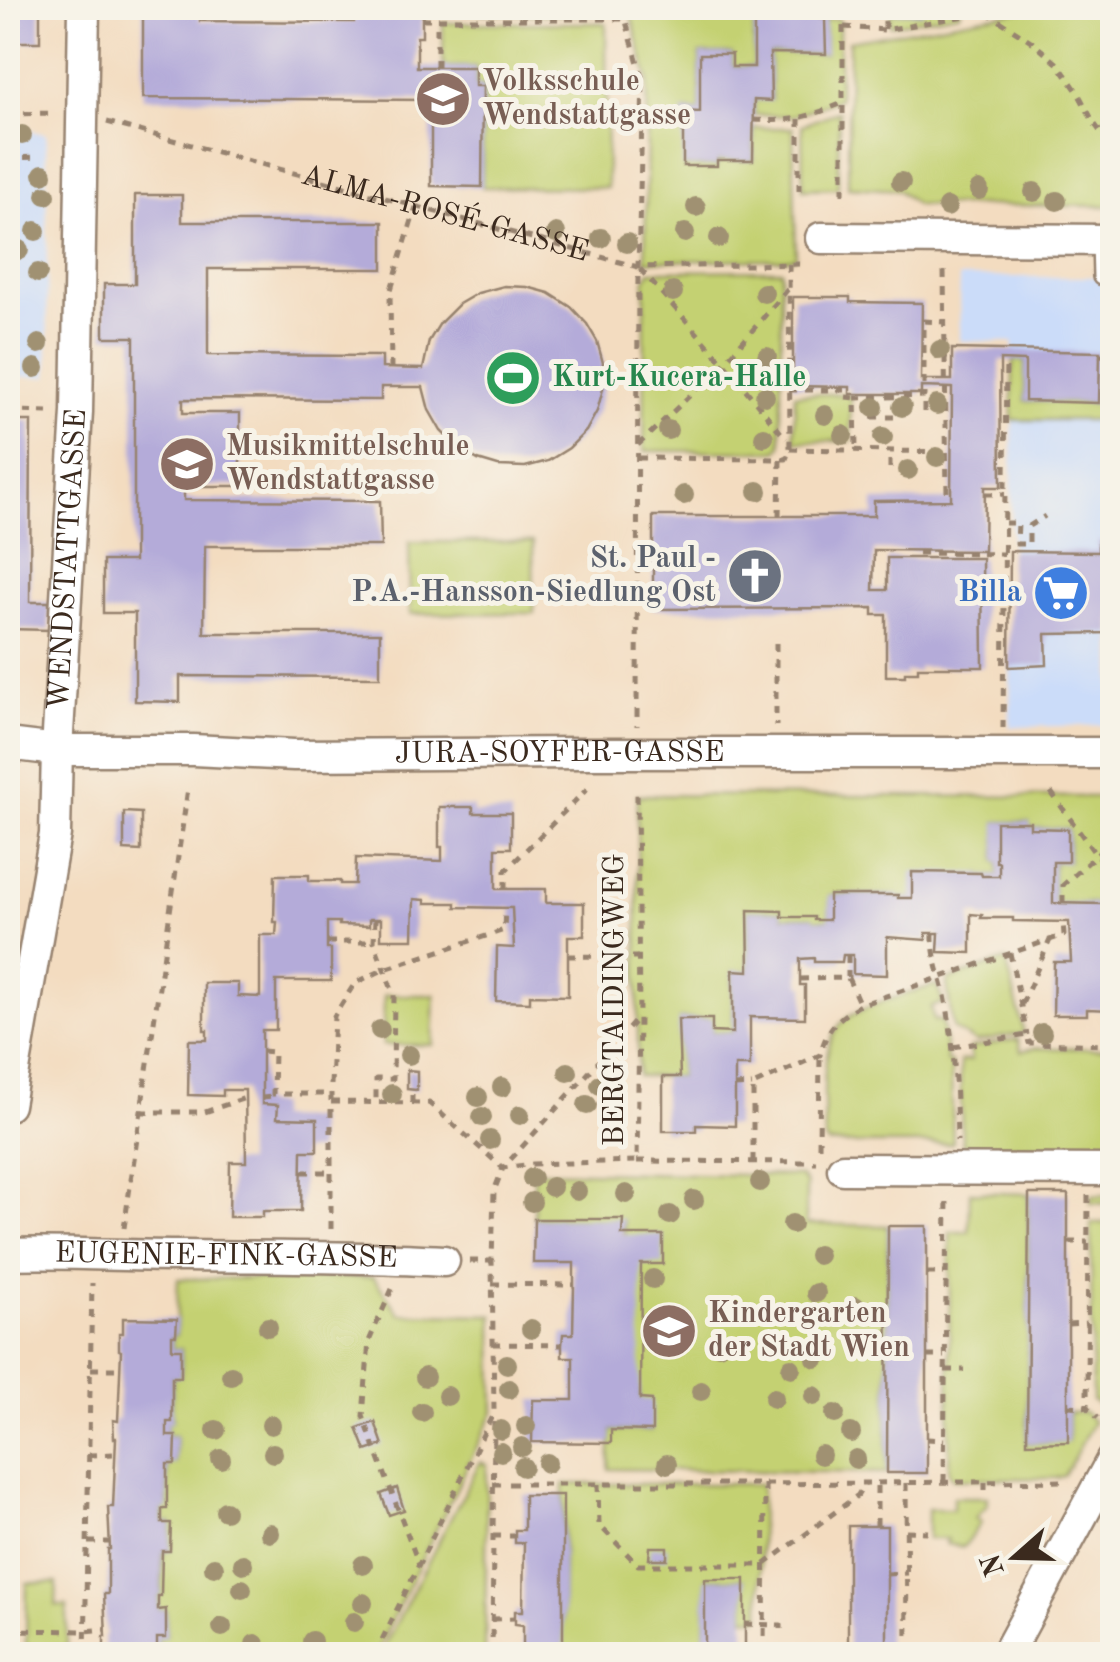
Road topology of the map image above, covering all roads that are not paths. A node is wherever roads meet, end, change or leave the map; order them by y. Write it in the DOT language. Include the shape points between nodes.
graph roads {
  1 [pos="84,8"];
  2 [pos="821,238"];
  3 [pos="1106,240"];
  4 [pos="1101,277"];
  5 [pos="8,744"];
  6 [pos="57,750"];
  7 [pos="1112,753"];
  8 [pos="8,1105"];
  9 [pos="843,1168"];
  10 [pos="1112,1170"];
  11 [pos="8,1254"];
  12 [pos="444,1261"];
  13 [pos="1112,1460"];
  14 [pos="1007,1654"];
  1 -- 6 [label="street, WENDSTATTGASSE" via="78,412"];
  2 -- 3 [label="street"];
  3 -- 4 [label="lane"];
  5 -- 6 [label="street, JURA-SOYFER-GASSE"];
  6 -- 7 [label="street, JURA-SOYFER-GASSE"];
  6 -- 8 [label="street, WENDSTATTGASSE" via="55,834"];
  9 -- 10 [label="street"];
  11 -- 12 [label="street, EUGENIE-FINK-GASSE"];
  13 -- 14 [label="street"];
}
